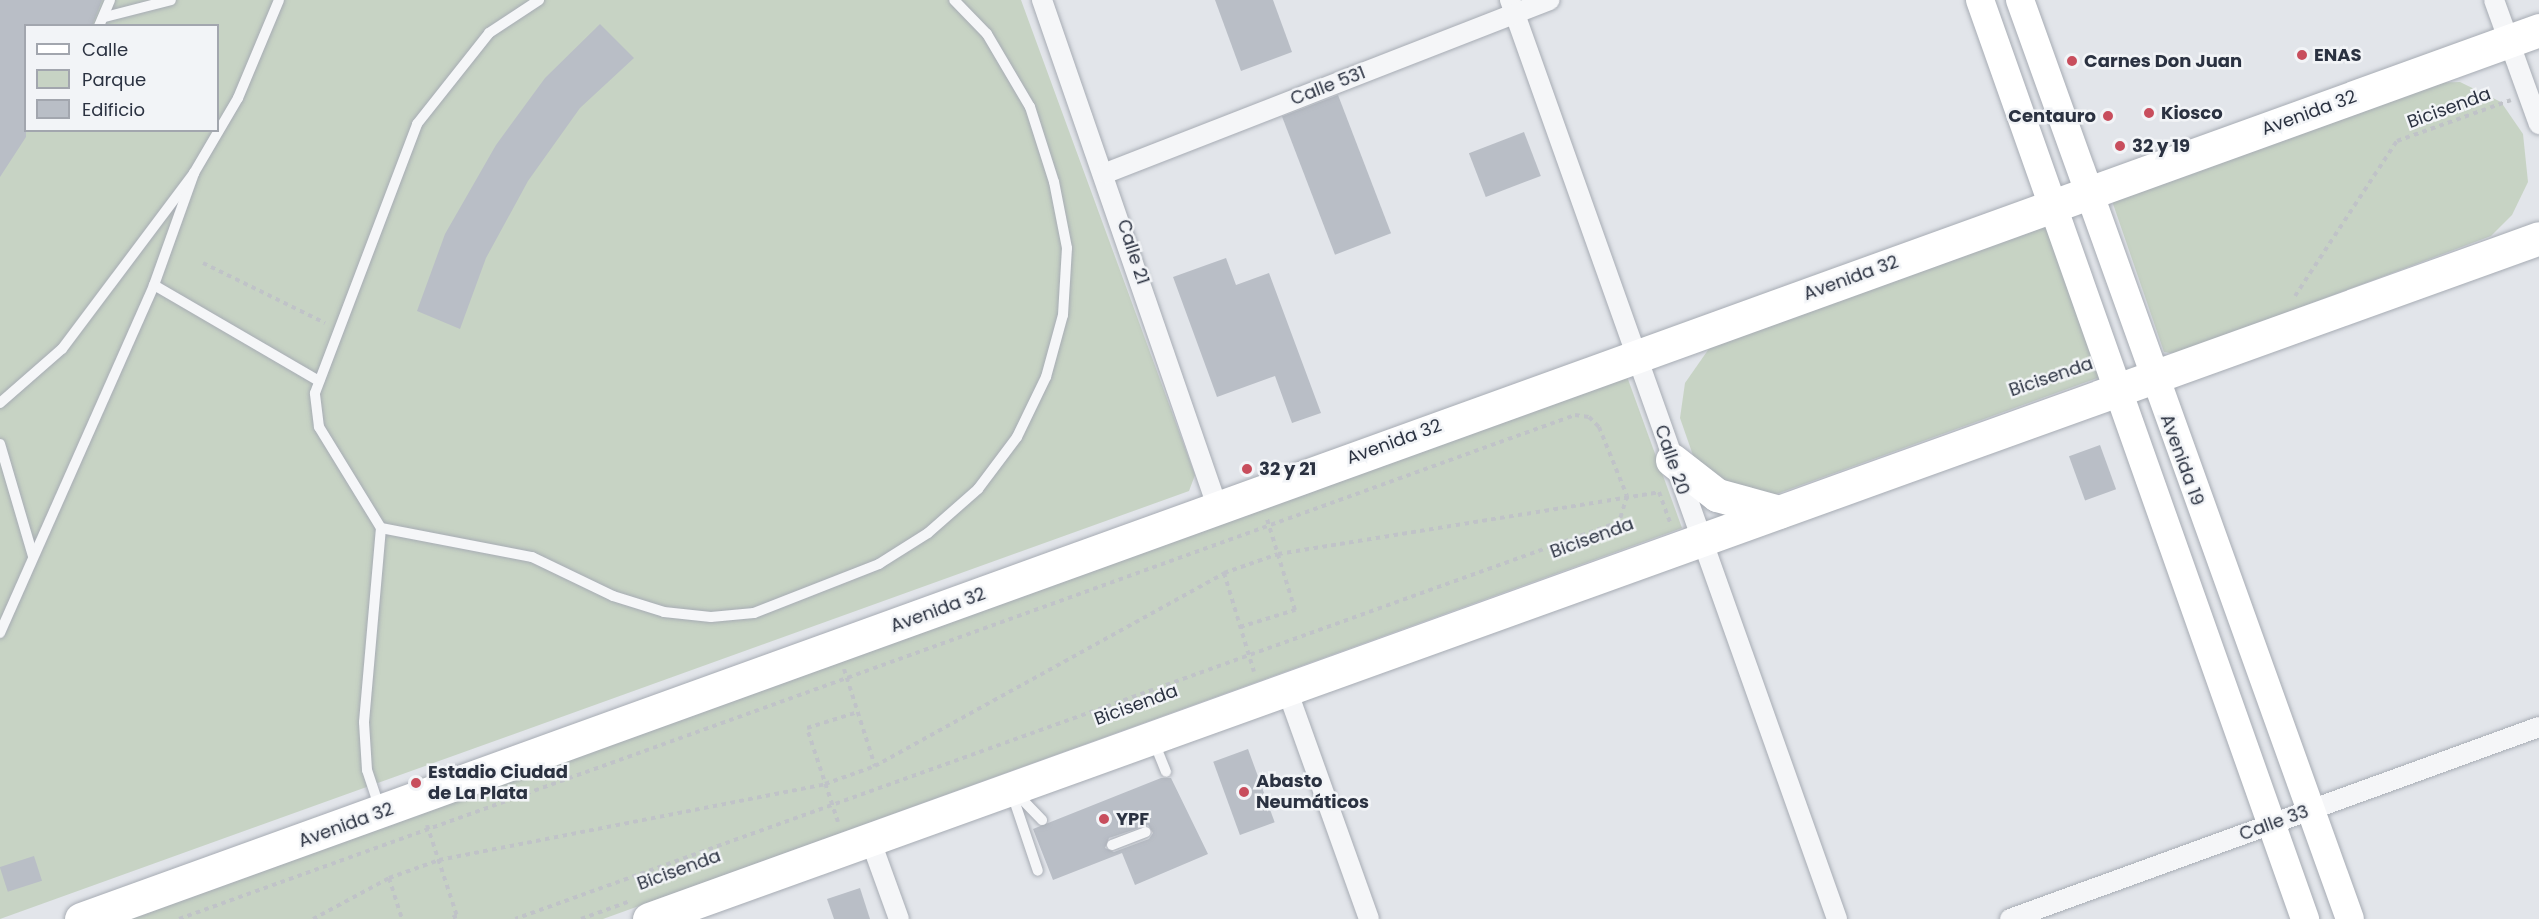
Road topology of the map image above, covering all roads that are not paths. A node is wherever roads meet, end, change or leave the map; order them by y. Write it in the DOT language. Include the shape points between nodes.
graph roads {
  1 [pos="110,0"];
  2 [pos="171,0"];
  3 [pos="279,0"];
  4 [pos="539,0"];
  5 [pos="954,0"];
  6 [pos="1042,0"];
  7 [pos="1550,0"];
  8 [pos="1980,0"];
  9 [pos="2020,0"];
  10 [pos="2494,0"];
  11 [pos="1513,6"];
  12 [pos="102,21"];
  13 [pos="2539,30"];
  14 [pos="2509,41"];
  15 [pos="2539,124"];
  16 [pos="219,130"];
  17 [pos="218,132"];
  18 [pos="194,173"];
  19 [pos="1106,173"];
  20 [pos="2087,194"];
  21 [pos="2052,206"];
  22 [pos="2539,237"];
  23 [pos="154,285"];
  24 [pos="1637,354"];
  25 [pos="2152,377"];
  26 [pos="319,381"];
  27 [pos="2119,389"];
  28 [pos="0,403"];
  29 [pos="0,444"];
  30 [pos="1672,460"];
  31 [pos="1217,506"];
  32 [pos="1779,513"];
  33 [pos="381,528"];
  34 [pos="1680,532"];
  35 [pos="33,556"];
  36 [pos="0,633"];
  37 [pos="1276,679"];
  38 [pos="2539,727"];
  39 [pos="1151,736"];
  40 [pos="1166,772"];
  41 [pos="1010,788"];
  42 [pos="2310,810"];
  43 [pos="381,812"];
  44 [pos="1042,820"];
  45 [pos="2270,824"];
  46 [pos="860,830"];
  47 [pos="1146,832"];
  48 [pos="1112,845"];
  49 [pos="1038,871"];
  50 [pos="643,909"];
  51 [pos="81,919"];
  52 [pos="899,919"];
  53 [pos="1370,919"];
  54 [pos="1837,919"];
  55 [pos="2010,919"];
  56 [pos="2305,919"];
  57 [pos="2350,919"];
  1 -- 12 [label="lane"];
  2 -- 12 [label="lane"];
  3 -- 16 [label="lane" via="238,98"];
  4 -- 26 [label="lane" via="489,33 417,124"];
  5 -- 33 [label="lane" via="987,34 1030,107 1067,248 1063,315 1047,377 1017,438 978,489 928,532 879,564 754,613 711,617 664,612 613,596 522,554"];
  6 -- 19 [label="street, Calle 21"];
  7 -- 11 [label="street, Calle 531"];
  8 -- 21 [label="main road, Avenida 19"];
  9 -- 20 [label="main road, Avenida 19"];
  10 -- 14 [label="street"];
  11 -- 19 [label="street, Calle 531"];
  11 -- 24 [label="street, Calle 20"];
  13 -- 14 [label="highway, Avenida 32"];
  14 -- 15 [label="street"];
  14 -- 20 [label="highway, Avenida 32"];
  17 -- 18 [label="lane"];
  18 -- 23 [label="lane"];
  18 -- 28 [label="lane" via="62,349"];
  19 -- 31 [label="street, Calle 21"];
  20 -- 21 [label="highway, Avenida 32"];
  20 -- 25 [label="main road, Avenida 19"];
  21 -- 24 [label="highway, Avenida 32"];
  21 -- 27 [label="main road, Avenida 19"];
  22 -- 25 [label="highway"];
  23 -- 26 [label="lane"];
  23 -- 35 [label="lane"];
  24 -- 30 [label="street, Calle 20"];
  24 -- 31 [label="highway, Avenida 32"];
  25 -- 27 [label="highway"];
  25 -- 42 [label="main road, Avenida 19"];
  26 -- 33 [label="lane" via="315,393 319,427"];
  27 -- 32 [label="highway"];
  27 -- 45 [label="main road, Avenida 19"];
  29 -- 35 [label="lane"];
  30 -- 32 [label="highway" via="1717,495"];
  30 -- 34 [label="street, Calle 20"];
  31 -- 43 [label="highway, Avenida 32" via="842,662 423,813"];
  32 -- 34 [label="highway"];
  33 -- 43 [label="lane" via="364,722 368,770"];
  34 -- 37 [label="highway"];
  34 -- 54 [label="street, Calle 20"];
  35 -- 36 [label="lane"];
  37 -- 39 [label="highway"];
  37 -- 53 [label="street"];
  38 -- 42 [label="street, Calle 33"];
  39 -- 40 [label="lane"];
  39 -- 41 [label="highway"];
  41 -- 44 [label="lane"];
  41 -- 46 [label="highway"];
  41 -- 49 [label="lane"];
  42 -- 45 [label="street, Calle 33"];
  42 -- 57 [label="main road, Avenida 19"];
  43 -- 51 [label="highway, Avenida 32"];
  45 -- 55 [label="street, Calle 33"];
  45 -- 56 [label="main road, Avenida 19"];
  46 -- 50 [label="highway"];
  46 -- 52 [label="street"];
  47 -- 48 [label="lane"];
}
